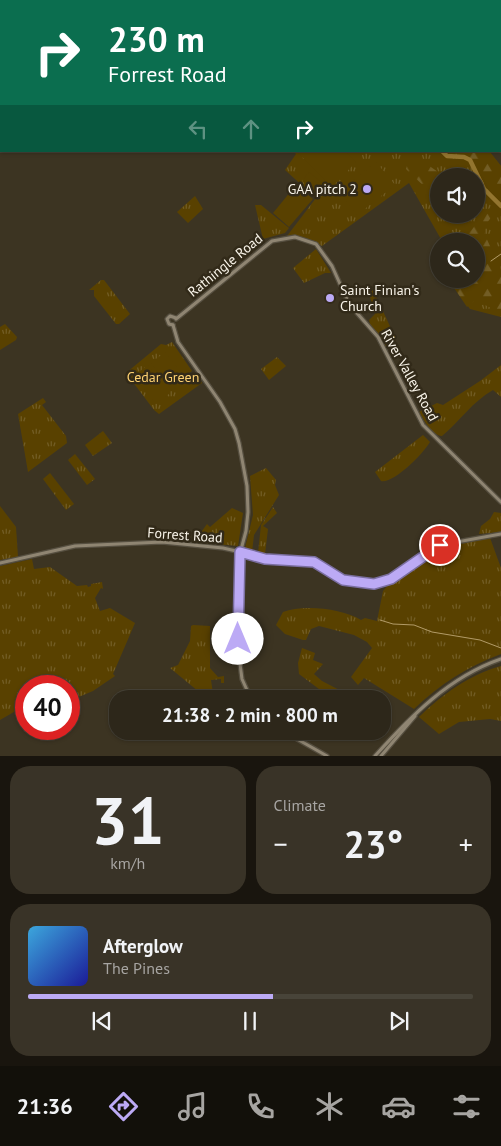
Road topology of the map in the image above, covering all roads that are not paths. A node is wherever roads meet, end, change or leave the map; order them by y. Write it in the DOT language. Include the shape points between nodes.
graph roads {
  1 [pos="176,319"];
  2 [pos="365,322"];
  3 [pos="173,325"];
  4 [pos="501,502"];
  5 [pos="501,534"];
  6 [pos="240,552"];
  7 [pos="0,563"];
  8 [pos="501,658"];
  9 [pos="248,690"];
  10 [pos="416,713"];
  11 [pos="300,740"];
  12 [pos="327,755"];
  13 [pos="375,756"];
  14 [pos="381,756"];
  1 -- 2 [label="street, Rathingle Road" via="272,241 290,237 305,240 321,249 349,304"];
  1 -- 3 [label="street"];
  1 -- 3 [label="street" via="172,316 167,319"];
  2 -- 4 [label="street, River Valley Road" via="378,337 425,427"];
  3 -- 6 [label="street" via="178,342 218,398 237,434 248,496 246,531"];
  5 -- 6 [label="street, Forrest Road" via="440,545 391,579 374,584 343,580 314,562 265,559"];
  6 -- 7 [label="street, Forrest Road" via="162,542 94,544"];
  6 -- 9 [label="street" via="239,663"];
  8 -- 10 [label="street" via="456,680"];
  10 -- 13 [label="street"];
  10 -- 14 [label="street"];
  11 -- 12 [label="street"];
}
